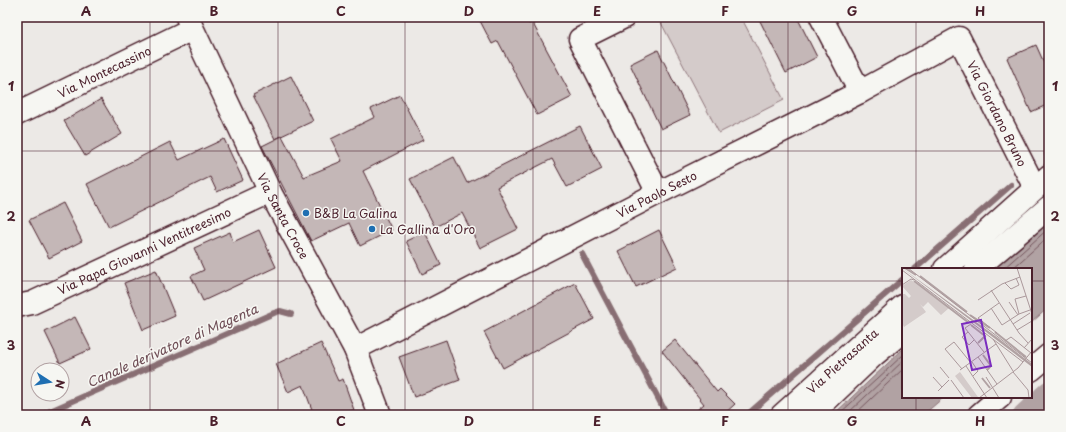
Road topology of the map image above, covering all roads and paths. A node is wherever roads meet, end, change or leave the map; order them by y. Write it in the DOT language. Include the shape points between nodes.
graph roads {
  1 [pos="624,17"];
  2 [pos="822,17"];
  3 [pos="190,23"];
  4 [pos="959,38"];
  5 [pos="860,92"];
  6 [pos="17,114"];
  7 [pos="1042,182"];
  8 [pos="270,192"];
  9 [pos="658,193"];
  10 [pos="1049,207"];
  11 [pos="946,268"];
  12 [pos="977,268"];
  13 [pos="17,306"];
  14 [pos="902,307"];
  15 [pos="902,331"];
  16 [pos="355,350"];
  17 [pos="1049,355"];
  18 [pos="1032,369"];
  19 [pos="999,398"];
  20 [pos="380,415"];
  21 [pos="782,415"];
  22 [pos="811,415"];
  23 [pos="979,415"];
  1 -- 9 [label="street" via="580,39"];
  2 -- 5 [label="street"];
  3 -- 6 [label="street, Via Montecassino"];
  3 -- 8 [label="street, Via Santa Croce"];
  4 -- 5 [label="street, Via Paolo Sesto"];
  4 -- 7 [label="street, Via Giordano Bruno"];
  5 -- 9 [label="street, Via Paolo Sesto"];
  7 -- 11 [label="street"];
  8 -- 13 [label="street, Via Papa Giovanni Ventitreesimo" via="32,303"];
  8 -- 16 [label="street, Via Santa Croce"];
  9 -- 16 [label="street, Via Paolo Sesto"];
  10 -- 12 [label="street"];
  14 -- 21 [label="street, Via Pietrasanta"];
  15 -- 22 [label="street"];
  16 -- 20 [label="street, Via Santa Croce"];
  17 -- 18 [label="street"];
  19 -- 23 [label="street"];
}
